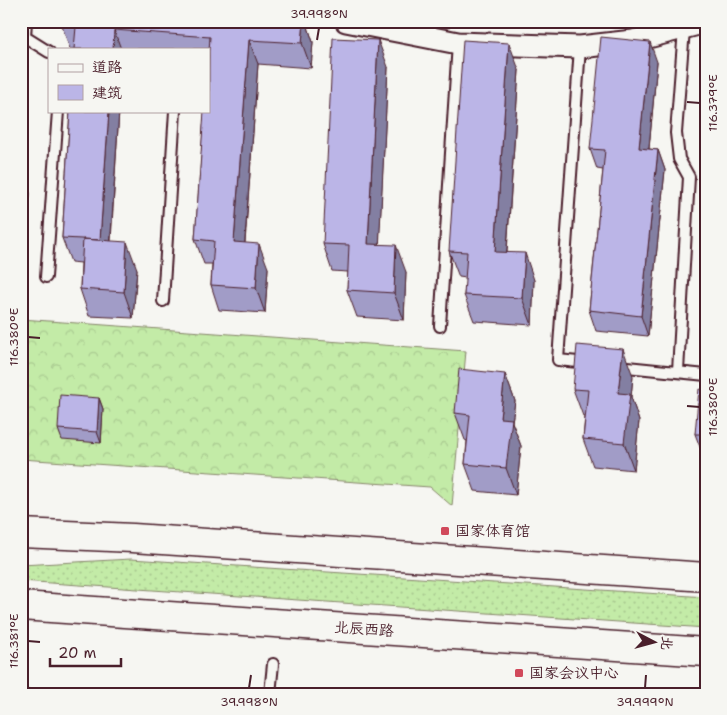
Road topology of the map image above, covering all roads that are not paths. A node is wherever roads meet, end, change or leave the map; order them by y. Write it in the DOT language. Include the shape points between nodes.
graph roads {
  1 [pos="26,21"];
  2 [pos="346,21"];
  3 [pos="706,22"];
  4 [pos="684,29"];
  5 [pos="458,43"];
  6 [pos="580,47"];
  7 [pos="48,51"];
  8 [pos="58,112"];
  9 [pos="175,112"];
  10 [pos="46,277"];
  11 [pos="163,302"];
  12 [pos="440,326"];
  13 [pos="678,371"];
  14 [pos="706,375"];
  15 [pos="21,533"];
  16 [pos="706,577"];
  17 [pos="21,606"];
  18 [pos="706,652"];
  19 [pos="273,664"];
  20 [pos="270,694"];
  1 -- 7 [label="lane" via="25,38"];
  2 -- 5 [label="street"];
  3 -- 4 [label="street"];
  4 -- 6 [label="street"];
  4 -- 13 [label="lane" via="676,133 679,159 689,177"];
  5 -- 6 [label="street"];
  5 -- 12 [label="lane"];
  6 -- 13 [label="lane" via="558,360"];
  8 -- 10 [label="lane"];
  9 -- 11 [label="lane"];
  13 -- 14 [label="lane"];
  15 -- 16 [label="main road"];
  17 -- 18 [label="main road, 北辰西路"];
  19 -- 20 [label="lane"];
}
